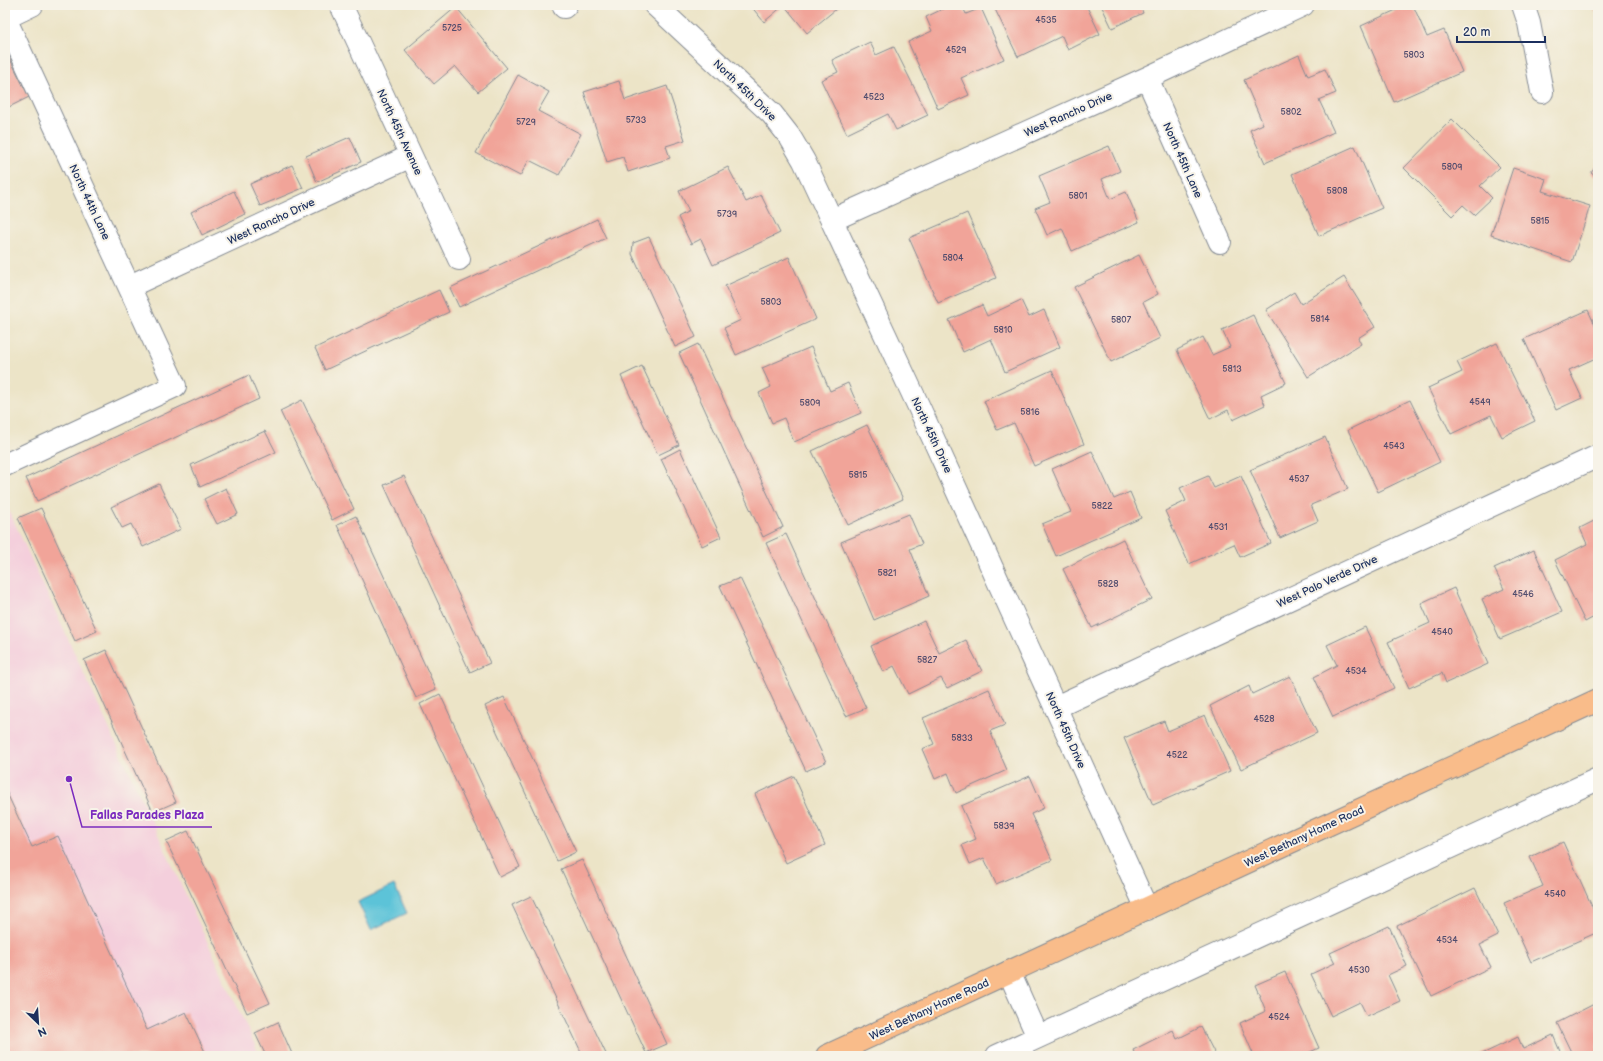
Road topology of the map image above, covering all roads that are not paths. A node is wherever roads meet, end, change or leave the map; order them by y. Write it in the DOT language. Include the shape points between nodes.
graph roads {
  1 [pos="32,5"];
  2 [pos="341,5"];
  3 [pos="655,5"];
  4 [pos="1303,5"];
  5 [pos="1523,5"];
  6 [pos="5,18"];
  7 [pos="1147,78"];
  8 [pos="1542,92"];
  9 [pos="411,156"];
  10 [pos="832,220"];
  11 [pos="1220,242"];
  12 [pos="460,259"];
  13 [pos="130,286"];
  14 [pos="1598,456"];
  15 [pos="5,465"];
  16 [pos="1598,700"];
  17 [pos="1056,707"];
  18 [pos="1598,779"];
  19 [pos="1147,909"];
  20 [pos="1009,972"];
  21 [pos="1038,1037"];
  22 [pos="837,1054"];
  23 [pos="997,1056"];
  1 -- 6 [label="street"];
  2 -- 9 [label="street, North 45th Avenue"];
  3 -- 10 [label="street, North 45th Drive" via="772,114 797,149"];
  4 -- 7 [label="street, West Rancho Drive"];
  5 -- 8 [label="street" via="1529,23"];
  6 -- 13 [label="street, North 44th Lane"];
  7 -- 10 [label="street, West Rancho Drive"];
  7 -- 11 [label="street, North 45th Lane"];
  9 -- 12 [label="street, North 45th Avenue"];
  9 -- 13 [label="street, West Rancho Drive"];
  10 -- 17 [label="street, North 45th Drive"];
  13 -- 15 [label="street, North 44th Lane" via="175,386"];
  14 -- 17 [label="street, West Palo Verde Drive"];
  16 -- 19 [label="main road, West Bethany Home Road"];
  17 -- 19 [label="street, North 45th Drive"];
  18 -- 21 [label="street"];
  19 -- 20 [label="main road, West Bethany Home Road"];
  20 -- 21 [label="street"];
  20 -- 22 [label="main road, West Bethany Home Road"];
  21 -- 23 [label="street"];
}
